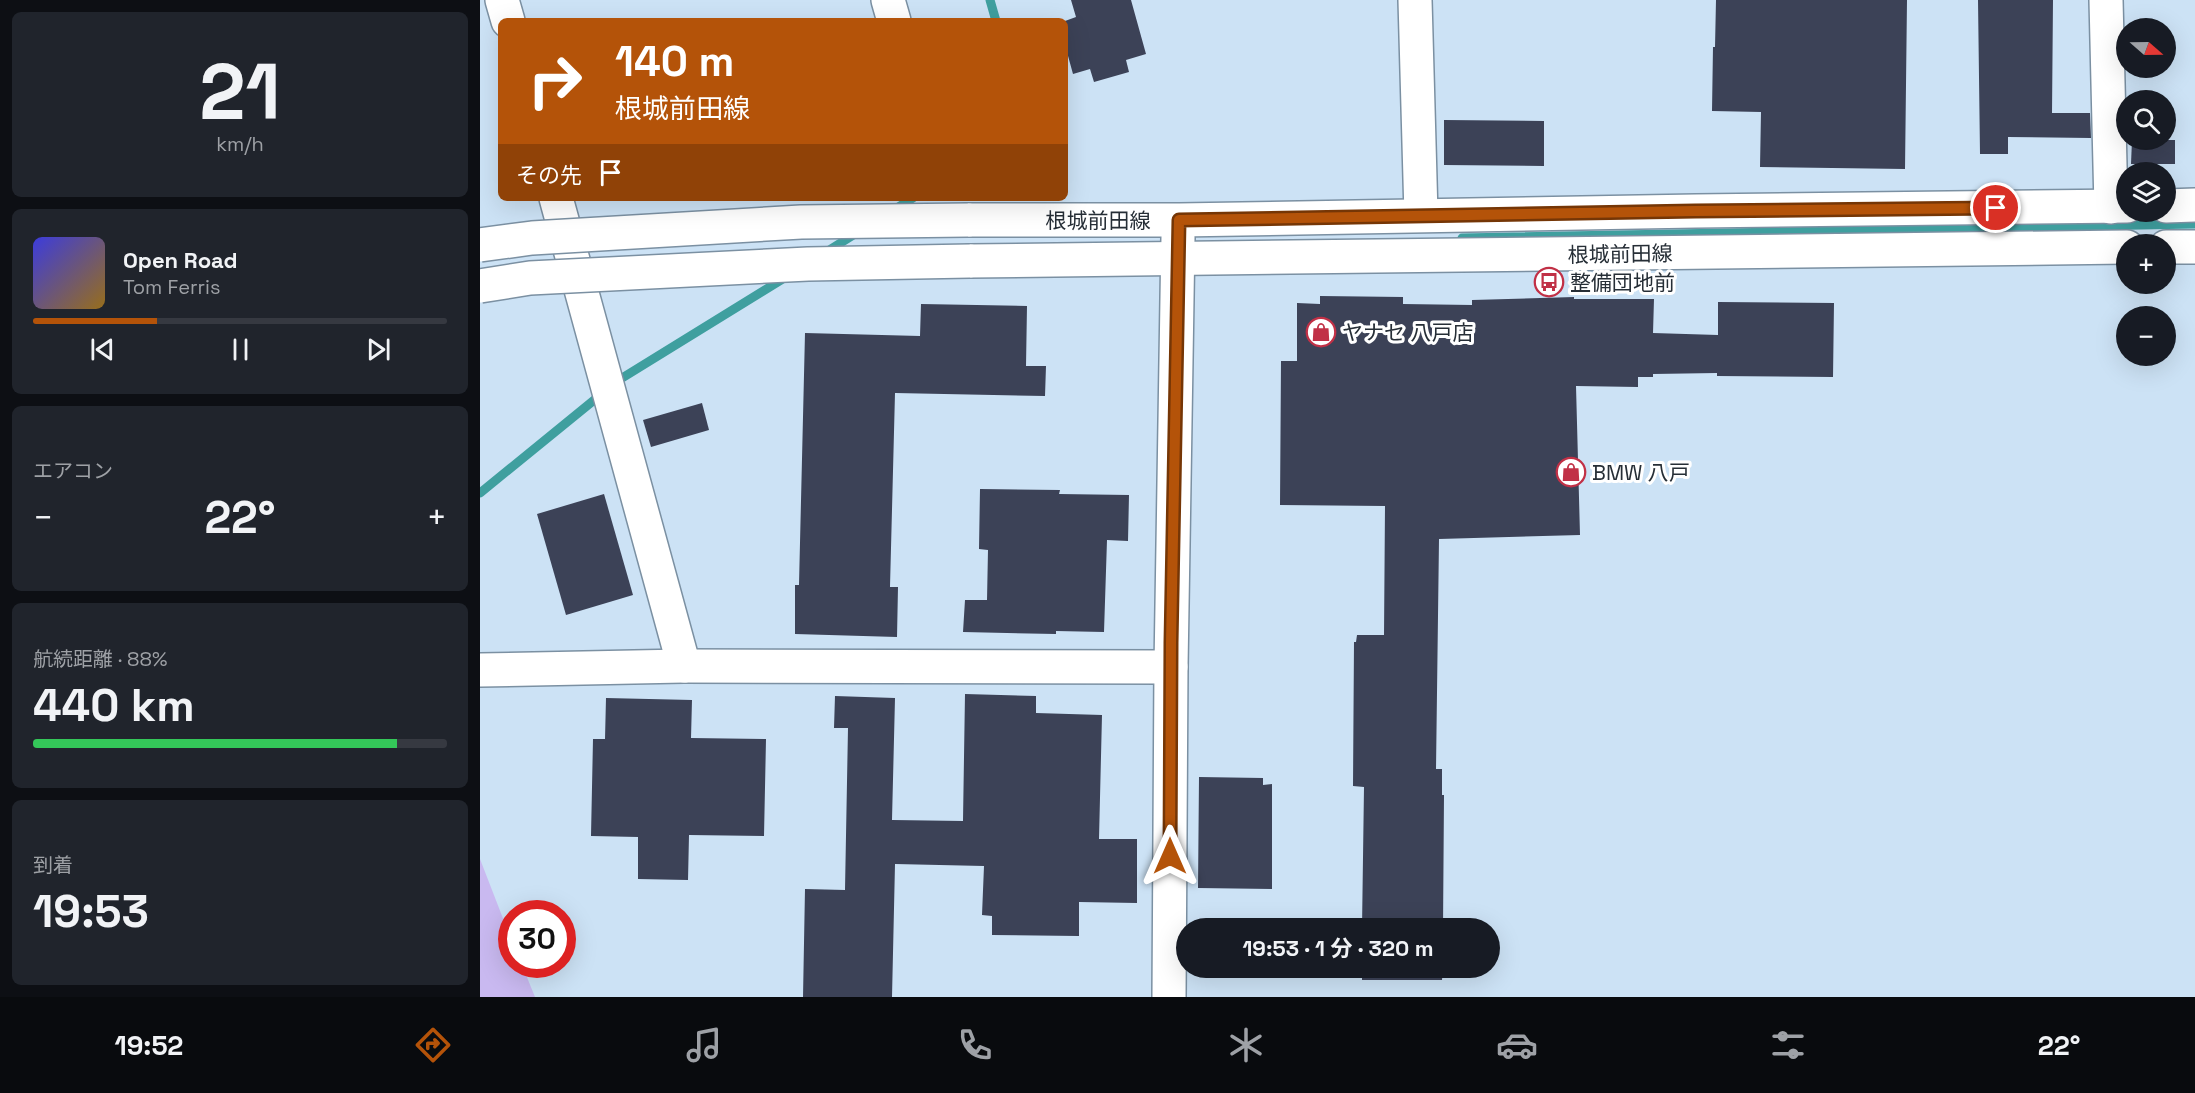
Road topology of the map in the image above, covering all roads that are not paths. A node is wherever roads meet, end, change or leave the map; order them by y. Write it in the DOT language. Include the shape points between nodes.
graph roads {
  1 [pos="502,0"];
  2 [pos="888,0"];
  3 [pos="1415,0"];
  4 [pos="2106,0"];
  5 [pos="507,18"];
  6 [pos="893,18"];
  7 [pos="2116,162"];
  8 [pos="557,201"];
  9 [pos="2195,205"];
  10 [pos="2116,206"];
  11 [pos="2176,206"];
  12 [pos="1421,215"];
  13 [pos="1179,220"];
  14 [pos="480,245"];
  15 [pos="2116,247"];
  16 [pos="2176,247"];
  17 [pos="2195,247"];
  18 [pos="1178,258"];
  19 [pos="480,286"];
  20 [pos="684,666"];
  21 [pos="1171,667"];
  22 [pos="480,670"];
  23 [pos="1169,997"];
  1 -- 5 [label="street"];
  2 -- 6 [label="street"];
  3 -- 12 [label="street"];
  4 -- 7 [label="street"];
  8 -- 20 [label="street"];
  9 -- 11 [label="street"];
  10 -- 12 [label="street, 根城前田線"];
  12 -- 13 [label="street, 根城前田線"];
  13 -- 14 [label="street, 根城前田線, bridge" via="801,222 532,238"];
  13 -- 18 [label="street"];
  15 -- 18 [label="street, 根城前田線"];
  16 -- 17 [label="street"];
  18 -- 19 [label="street, 根城前田線, bridge" via="808,264 542,277"];
  18 -- 21 [label="street"];
  20 -- 21 [label="street"];
  20 -- 22 [label="street"];
  21 -- 23 [label="street"];
}
